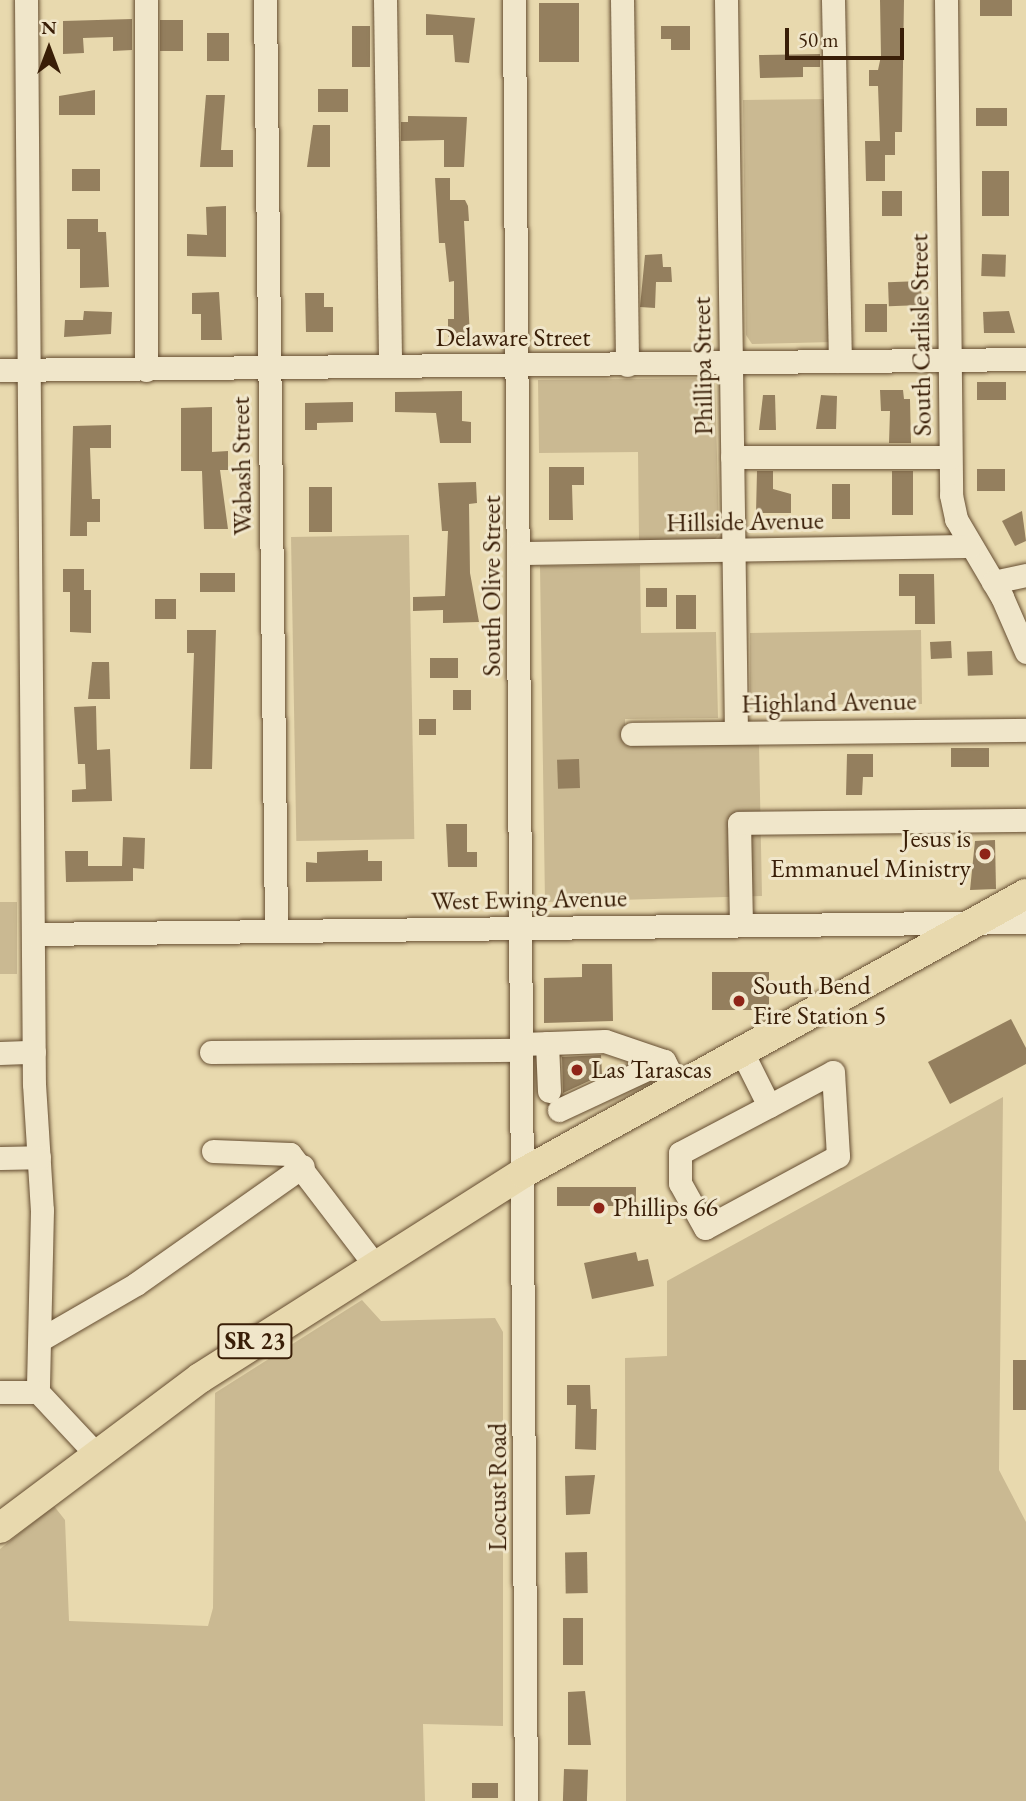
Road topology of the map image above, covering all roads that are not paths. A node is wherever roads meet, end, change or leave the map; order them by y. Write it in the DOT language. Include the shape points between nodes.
graph roads {
  1 [pos="26,0"];
  2 [pos="146,0"];
  3 [pos="265,0"];
  4 [pos="385,0"];
  5 [pos="514,0"];
  6 [pos="622,0"];
  7 [pos="726,0"];
  8 [pos="833,0"];
  9 [pos="946,0"];
  10 [pos="950,359"];
  11 [pos="1026,359"];
  12 [pos="840,361"];
  13 [pos="731,364"];
  14 [pos="627,365"];
  15 [pos="390,366"];
  16 [pos="518,366"];
  17 [pos="268,368"];
  18 [pos="0,370"];
  19 [pos="30,370"];
  20 [pos="146,370"];
  21 [pos="732,457"];
  22 [pos="950,457"];
  23 [pos="970,546"];
  24 [pos="733,551"];
  25 [pos="520,554"];
  26 [pos="1026,575"];
  27 [pos="993,582"];
  28 [pos="1026,652"];
  29 [pos="1026,730"];
  30 [pos="736,732"];
  31 [pos="632,734"];
  32 [pos="1026,820"];
  33 [pos="1026,894"];
  34 [pos="1026,922"];
  35 [pos="974,923"];
  36 [pos="741,925"];
  37 [pos="519,928"];
  38 [pos="276,931"];
  39 [pos="33,934"];
  40 [pos="547,1043"];
  41 [pos="522,1047"];
  42 [pos="34,1052"];
  43 [pos="211,1052"];
  44 [pos="742,1052"];
  45 [pos="0,1053"];
  46 [pos="664,1061"];
  47 [pos="678,1087"];
  48 [pos="604,1089"];
  49 [pos="769,1106"];
  50 [pos="620,1119"];
  51 [pos="213,1151"];
  52 [pos="39,1157"];
  53 [pos="0,1158"];
  54 [pos="303,1166"];
  55 [pos="523,1173"];
  56 [pos="375,1265"];
  57 [pos="43,1338"];
  58 [pos="0,1392"];
  59 [pos="38,1392"];
  60 [pos="95,1454"];
  61 [pos="0,1528"];
  62 [pos="526,1801"];
  1 -- 19 [label="street"];
  2 -- 20 [label="street"];
  3 -- 17 [label="street, Wabash Street"];
  4 -- 15 [label="street"];
  5 -- 16 [label="street, South Olive Street"];
  6 -- 14 [label="street"];
  7 -- 13 [label="street, Phillipa Street"];
  8 -- 12 [label="street"];
  9 -- 10 [label="street, South Carlisle Street"];
  10 -- 11 [label="street, Delaware Street"];
  10 -- 12 [label="street, Delaware Street"];
  10 -- 22 [label="street, South Carlisle Street"];
  12 -- 13 [label="street, Delaware Street"];
  13 -- 14 [label="street, Delaware Street"];
  13 -- 21 [label="street, Phillipa Street"];
  14 -- 16 [label="street, Delaware Street"];
  15 -- 16 [label="street, Delaware Street"];
  15 -- 17 [label="street, Delaware Street"];
  16 -- 25 [label="street, South Olive Street"];
  17 -- 20 [label="street, Delaware Street"];
  17 -- 38 [label="street, Wabash Street"];
  18 -- 19 [label="street, Delaware Street"];
  19 -- 20 [label="street, Delaware Street"];
  19 -- 39 [label="street"];
  21 -- 22 [label="street"];
  21 -- 24 [label="street, Phillipa Street"];
  22 -- 23 [label="street, South Carlisle Street" via="956,519"];
  23 -- 24 [label="street, Hillside Avenue"];
  23 -- 27 [label="street, South Carlisle Street"];
  24 -- 25 [label="street, Hillside Avenue"];
  24 -- 30 [label="street, Phillipa Street"];
  25 -- 37 [label="street, South Olive Street"];
  26 -- 27 [label="street"];
  27 -- 28 [label="street, South Carlisle Street"];
  29 -- 30 [label="street, Highland Avenue"];
  30 -- 31 [label="street, Highland Avenue"];
  32 -- 36 [label="street" via="739,823"];
  33 -- 35 [label="main road, SR 23"];
  34 -- 35 [label="street, West Ewing Avenue"];
  35 -- 36 [label="street, West Ewing Avenue"];
  35 -- 44 [label="main road, SR 23"];
  36 -- 37 [label="street, West Ewing Avenue"];
  37 -- 38 [label="street, West Ewing Avenue"];
  37 -- 41 [label="street, South Olive Street"];
  38 -- 39 [label="street, West Ewing Avenue"];
  39 -- 42 [label="street"];
  40 -- 41 [label="street"];
  40 -- 46 [label="street" via="605,1041"];
  40 -- 48 [label="street" via="554,1101"];
  41 -- 43 [label="street"];
  41 -- 55 [label="street, South Olive Street"];
  42 -- 45 [label="street"];
  42 -- 52 [label="street"];
  44 -- 47 [label="main road, SR 23"];
  44 -- 49 [label="street"];
  46 -- 47 [label="street"];
  46 -- 48 [label="street"];
  47 -- 50 [label="main road, SR 23"];
  48 -- 50 [label="street"];
  49 -- 49 [label="street" via="833,1073 838,1156 705,1228 680,1184 680,1153"];
  50 -- 55 [label="main road, SR 23"];
  51 -- 54 [label="street" via="290,1154"];
  52 -- 53 [label="street"];
  52 -- 57 [label="street"];
  54 -- 56 [label="street"];
  54 -- 57 [label="street" via="136,1284"];
  55 -- 56 [label="main road, SR 23"];
  55 -- 62 [label="street, Locust Road"];
  56 -- 60 [label="main road, SR 23"];
  57 -- 59 [label="street"];
  58 -- 59 [label="street"];
  59 -- 60 [label="street"];
  60 -- 61 [label="main road, SR 23"];
}
